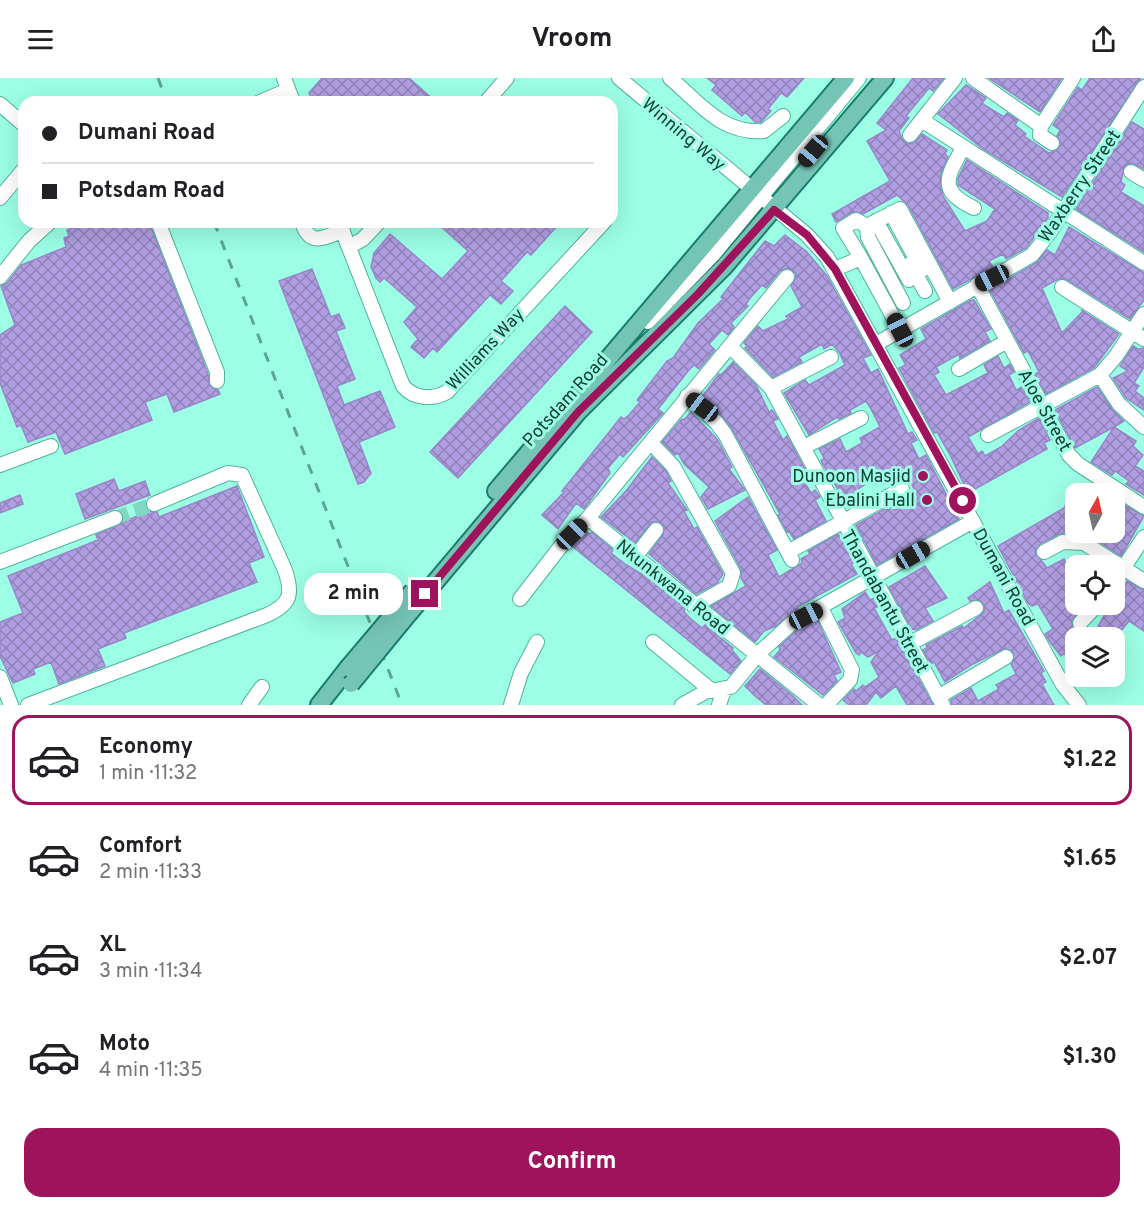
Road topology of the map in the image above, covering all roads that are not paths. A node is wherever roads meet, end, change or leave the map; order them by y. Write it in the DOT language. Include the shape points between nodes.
graph roads {
  1 [pos="507,78"];
  2 [pos="619,78"];
  3 [pos="670,78"];
  4 [pos="846,78"];
  5 [pos="859,78"];
  6 [pos="874,78"];
  7 [pos="885,78"];
  8 [pos="956,78"];
  9 [pos="973,78"];
  10 [pos="1073,78"];
  11 [pos="634,83"];
  12 [pos="1144,87"];
  13 [pos="288,90"];
  14 [pos="274,96"];
  15 [pos="494,96"];
  16 [pos="0,104"];
  17 [pos="1140,104"];
  18 [pos="783,116"];
  19 [pos="18,120"];
  20 [pos="923,121"];
  21 [pos="1041,126"];
  22 [pos="910,135"];
  23 [pos="1052,143"];
  24 [pos="963,148"];
  25 [pos="1131,172"];
  26 [pos="18,176"];
  27 [pos="1144,180"];
  28 [pos="0,198"];
  29 [pos="763,200"];
  30 [pos="974,208"];
  31 [pos="1063,212"];
  32 [pos="878,221"];
  33 [pos="43,228"];
  34 [pos="160,228"];
  35 [pos="304,228"];
  36 [pos="338,228"];
  37 [pos="342,228"];
  38 [pos="373,228"];
  39 [pos="598,228"];
  40 [pos="349,247"];
  41 [pos="861,258"];
  42 [pos="1144,263"];
  43 [pos="835,269"];
  44 [pos="0,277"];
  45 [pos="787,277"];
  46 [pos="977,285"];
  47 [pos="1062,287"];
  48 [pos="921,293"];
  49 [pos="950,302"];
  50 [pos="890,310"];
  51 [pos="1144,314"];
  52 [pos="900,330"];
  53 [pos="1138,336"];
  54 [pos="1007,341"];
  55 [pos="876,344"];
  56 [pos="731,347"];
  57 [pos="831,357"];
  58 [pos="959,369"];
  59 [pos="1100,375"];
  60 [pos="217,381"];
  61 [pos="771,388"];
  62 [pos="687,396"];
  63 [pos="1042,406"];
  64 [pos="861,418"];
  65 [pos="1144,427"];
  66 [pos="988,435"];
  67 [pos="651,443"];
  68 [pos="51,446"];
  69 [pos="804,447"];
  70 [pos="0,465"];
  71 [pos="902,489"];
  72 [pos="154,504"];
  73 [pos="1144,507"];
  74 [pos="115,518"];
  75 [pos="588,518"];
  76 [pos="973,521"];
  77 [pos="843,523"];
  78 [pos="656,530"];
  79 [pos="1144,537"];
  80 [pos="1044,552"];
  81 [pos="1106,555"];
  82 [pos="635,557"];
  83 [pos="0,562"];
  84 [pos="1125,567"];
  85 [pos="873,578"];
  86 [pos="1144,581"];
  87 [pos="520,599"];
  88 [pos="413,600"];
  89 [pos="694,606"];
  90 [pos="821,608"];
  91 [pos="976,608"];
  92 [pos="1087,615"];
  93 [pos="1080,622"];
  94 [pos="537,642"];
  95 [pos="654,642"];
  96 [pos="909,644"];
  97 [pos="758,654"];
  98 [pos="1006,657"];
  99 [pos="349,676"];
  100 [pos="0,677"];
  101 [pos="262,687"];
  102 [pos="723,689"];
  103 [pos="6,698"];
  104 [pos="940,701"];
  105 [pos="28,705"];
  106 [pos="249,705"];
  107 [pos="319,705"];
  108 [pos="325,705"];
  109 [pos="333,705"];
  110 [pos="511,705"];
  111 [pos="682,705"];
  112 [pos="719,705"];
  113 [pos="819,705"];
  114 [pos="826,705"];
  115 [pos="1079,705"];
  1 -- 15 [label="street"];
  2 -- 11 [label="street, Winning Way"];
  3 -- 18 [label="street" via="724,125 737,130 764,131"];
  4 -- 29 [label="main road, Potsdam Road"];
  5 -- 29 [label="street"];
  6 -- 29 [label="street"];
  7 -- 29 [label="main road, Potsdam Road"];
  8 -- 20 [label="street"];
  9 -- 21 [label="street"];
  10 -- 21 [label="street"];
  11 -- 29 [label="street, Winning Way"];
  12 -- 17 [label="street, Waxberry Street"];
  13 -- 14 [label="street"];
  16 -- 19 [label="street"];
  17 -- 31 [label="street, Waxberry Street"];
  20 -- 22 [label="street"];
  20 -- 24 [label="street"];
  21 -- 23 [label="street" via="1040,135"];
  24 -- 30 [label="street" via="948,174 948,183 955,197"];
  24 -- 31 [label="street"];
  25 -- 27 [label="street"];
  26 -- 28 [label="street"];
  29 -- 43 [label="street, Dumani Road" via="807,235"];
  29 -- 88 [label="main road, Potsdam Road" via="620,342"];
  29 -- 88 [label="main road, Potsdam Road" via="701,292 578,412"];
  31 -- 42 [label="street"];
  31 -- 46 [label="street, Waxberry Street" via="1032,255"];
  32 -- 41 [label="street" via="856,220 843,228"];
  32 -- 48 [label="street"];
  32 -- 48 [label="street" via="900,209"];
  33 -- 44 [label="street"];
  34 -- 60 [label="street" via="217,372"];
  35 -- 36 [label="street" via="312,238 321,238"];
  37 -- 40 [label="street, Williams Way"];
  38 -- 40 [label="street"];
  39 -- 40 [label="street, Williams Way" via="447,392 429,397 413,394 403,386"];
  41 -- 43 [label="street"];
  41 -- 50 [label="street"];
  43 -- 55 [label="street, Dumani Road"];
  45 -- 56 [label="street"];
  46 -- 49 [label="street, Waxberry Street"];
  46 -- 54 [label="street, Aloe Street"];
  47 -- 53 [label="street"];
  48 -- 49 [label="street"];
  48 -- 50 [label="street"];
  49 -- 52 [label="street, Waxberry Street"];
  50 -- 52 [label="street"];
  51 -- 53 [label="street"];
  52 -- 55 [label="street, Waxberry Street"];
  53 -- 59 [label="street"];
  54 -- 58 [label="street"];
  54 -- 63 [label="street, Aloe Street"];
  55 -- 76 [label="street, Dumani Road"];
  56 -- 61 [label="street, Thandabantu Street"];
  56 -- 62 [label="street"];
  57 -- 61 [label="street"];
  59 -- 63 [label="street"];
  59 -- 65 [label="street" via="1119,404"];
  61 -- 69 [label="street, Thandabantu Street"];
  62 -- 67 [label="street"];
  62 -- 77 [label="street" via="725,435 790,556"];
  63 -- 66 [label="street"];
  63 -- 73 [label="street, Aloe Street" via="1073,460"];
  64 -- 69 [label="street"];
  67 -- 75 [label="street"];
  67 -- 89 [label="street" via="674,466 733,573 729,586"];
  68 -- 70 [label="street"];
  69 -- 77 [label="street, Thandabantu Street"];
  71 -- 77 [label="street"];
  72 -- 105 [label="street" via="228,473 242,475 291,586 288,598 281,609 267,615"];
  74 -- 83 [label="street"];
  75 -- 82 [label="street, Nkunkwana Road"];
  75 -- 87 [label="street"];
  76 -- 85 [label="street"];
  76 -- 115 [label="street, Dumani Road" via="1063,685"];
  77 -- 85 [label="street, Thandabantu Street"];
  78 -- 82 [label="street"];
  79 -- 84 [label="street"];
  80 -- 81 [label="street" via="1063,542 1076,541"];
  82 -- 89 [label="street, Nkunkwana Road"];
  84 -- 86 [label="street"];
  85 -- 90 [label="street"];
  85 -- 96 [label="street, Thandabantu Street"];
  88 -- 99 [label="main road, Potsdam Road, bridge"];
  89 -- 97 [label="street, Nkunkwana Road"];
  90 -- 97 [label="street" via="792,623"];
  90 -- 114 [label="street" via="852,670 846,684"];
  91 -- 96 [label="street"];
  92 -- 93 [label="street"];
  94 -- 110 [label="street"];
  95 -- 102 [label="street"];
  96 -- 104 [label="street, Thandabantu Street"];
  97 -- 102 [label="street"];
  97 -- 113 [label="street, Nkunkwana Road"];
  98 -- 104 [label="street"];
  99 -- 107 [label="main road, Potsdam Road"];
  99 -- 108 [label="street"];
  99 -- 109 [label="main road, Potsdam Road"];
  100 -- 103 [label="street"];
  101 -- 106 [label="street"];
  102 -- 111 [label="street" via="698,694"];
  102 -- 112 [label="street"];
}
